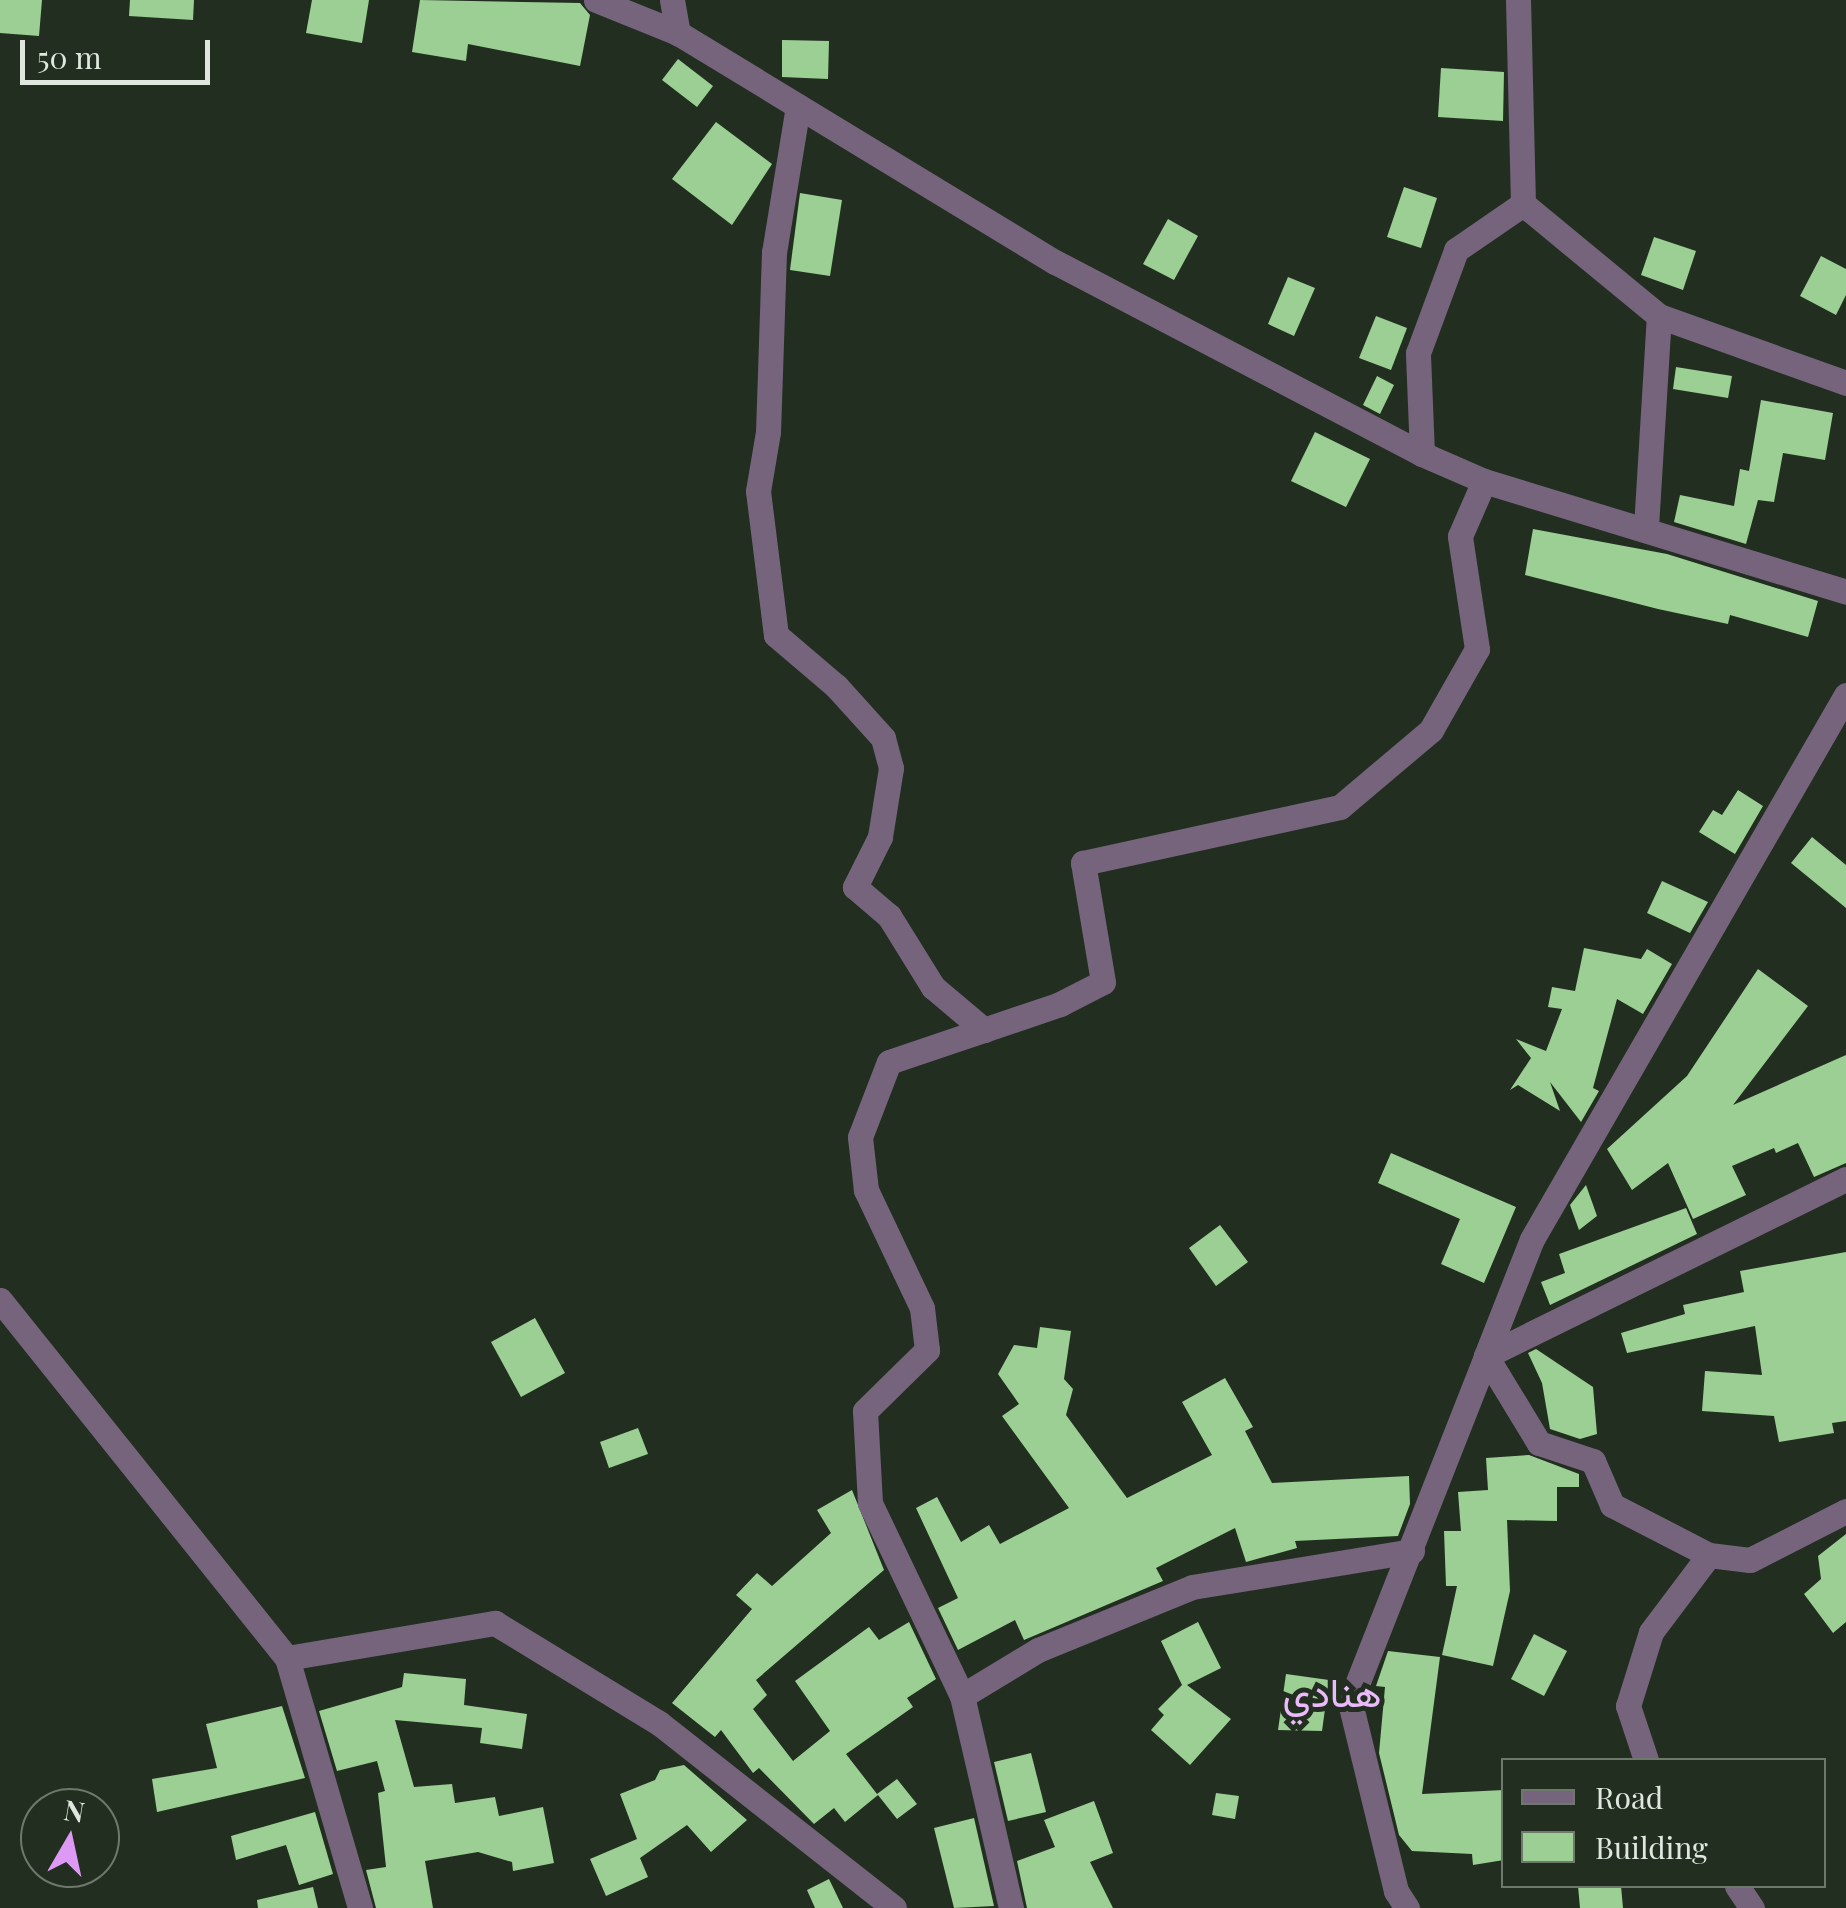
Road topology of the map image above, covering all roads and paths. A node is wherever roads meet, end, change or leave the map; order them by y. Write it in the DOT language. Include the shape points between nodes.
graph roads {
  1 [pos="596,0"];
  2 [pos="672,0"];
  3 [pos="1518,0"];
  4 [pos="678,33"];
  5 [pos="798,106"];
  6 [pos="1523,204"];
  7 [pos="1659,316"];
  8 [pos="1846,383"];
  9 [pos="1422,454"];
  10 [pos="1484,482"];
  11 [pos="1646,526"];
  12 [pos="1846,592"];
  13 [pos="1846,695"];
  14 [pos="984,1030"];
  15 [pos="1846,1179"];
  16 [pos="0,1300"];
  17 [pos="1486,1356"];
  18 [pos="1846,1511"];
  19 [pos="1412,1552"];
  20 [pos="1709,1555"];
  21 [pos="287,1658"];
  22 [pos="962,1696"];
  23 [pos="1645,1758"];
  24 [pos="360,1908"];
  25 [pos="894,1908"];
  26 [pos="1011,1908"];
  27 [pos="1406,1908"];
  1 -- 4 [label="street"];
  2 -- 4 [label="street"];
  3 -- 6 [label="street"];
  4 -- 5 [label="street"];
  5 -- 9 [label="street" via="1055,262"];
  5 -- 14 [label="street" via="774,252 768,432 758,491 776,635 836,686 882,738 891,768 880,837 855,887 889,916 933,987"];
  6 -- 7 [label="street"];
  6 -- 9 [label="street" via="1456,250 1418,353"];
  7 -- 8 [label="street"];
  7 -- 11 [label="street"];
  9 -- 10 [label="street"];
  10 -- 11 [label="street"];
  10 -- 14 [label="street" via="1460,536 1477,649 1431,730 1340,806 1083,864 1103,982"];
  11 -- 12 [label="street"];
  13 -- 17 [label="street" via="1532,1239"];
  14 -- 22 [label="street" via="889,1062 860,1136 866,1190 922,1308 927,1350 866,1412 870,1503"];
  15 -- 17 [label="street"];
  16 -- 21 [label="street"];
  17 -- 19 [label="street"];
  17 -- 20 [label="street" via="1540,1443 1593,1461 1612,1505"];
  18 -- 20 [label="street" via="1750,1560"];
  19 -- 22 [label="street" via="1192,1587 1038,1650"];
  19 -- 27 [label="street" via="1350,1702"];
  20 -- 23 [label="street" via="1650,1632 1628,1706"];
  21 -- 24 [label="street"];
  21 -- 25 [label="street" via="495,1624 659,1724"];
  22 -- 26 [label="street"];
}
